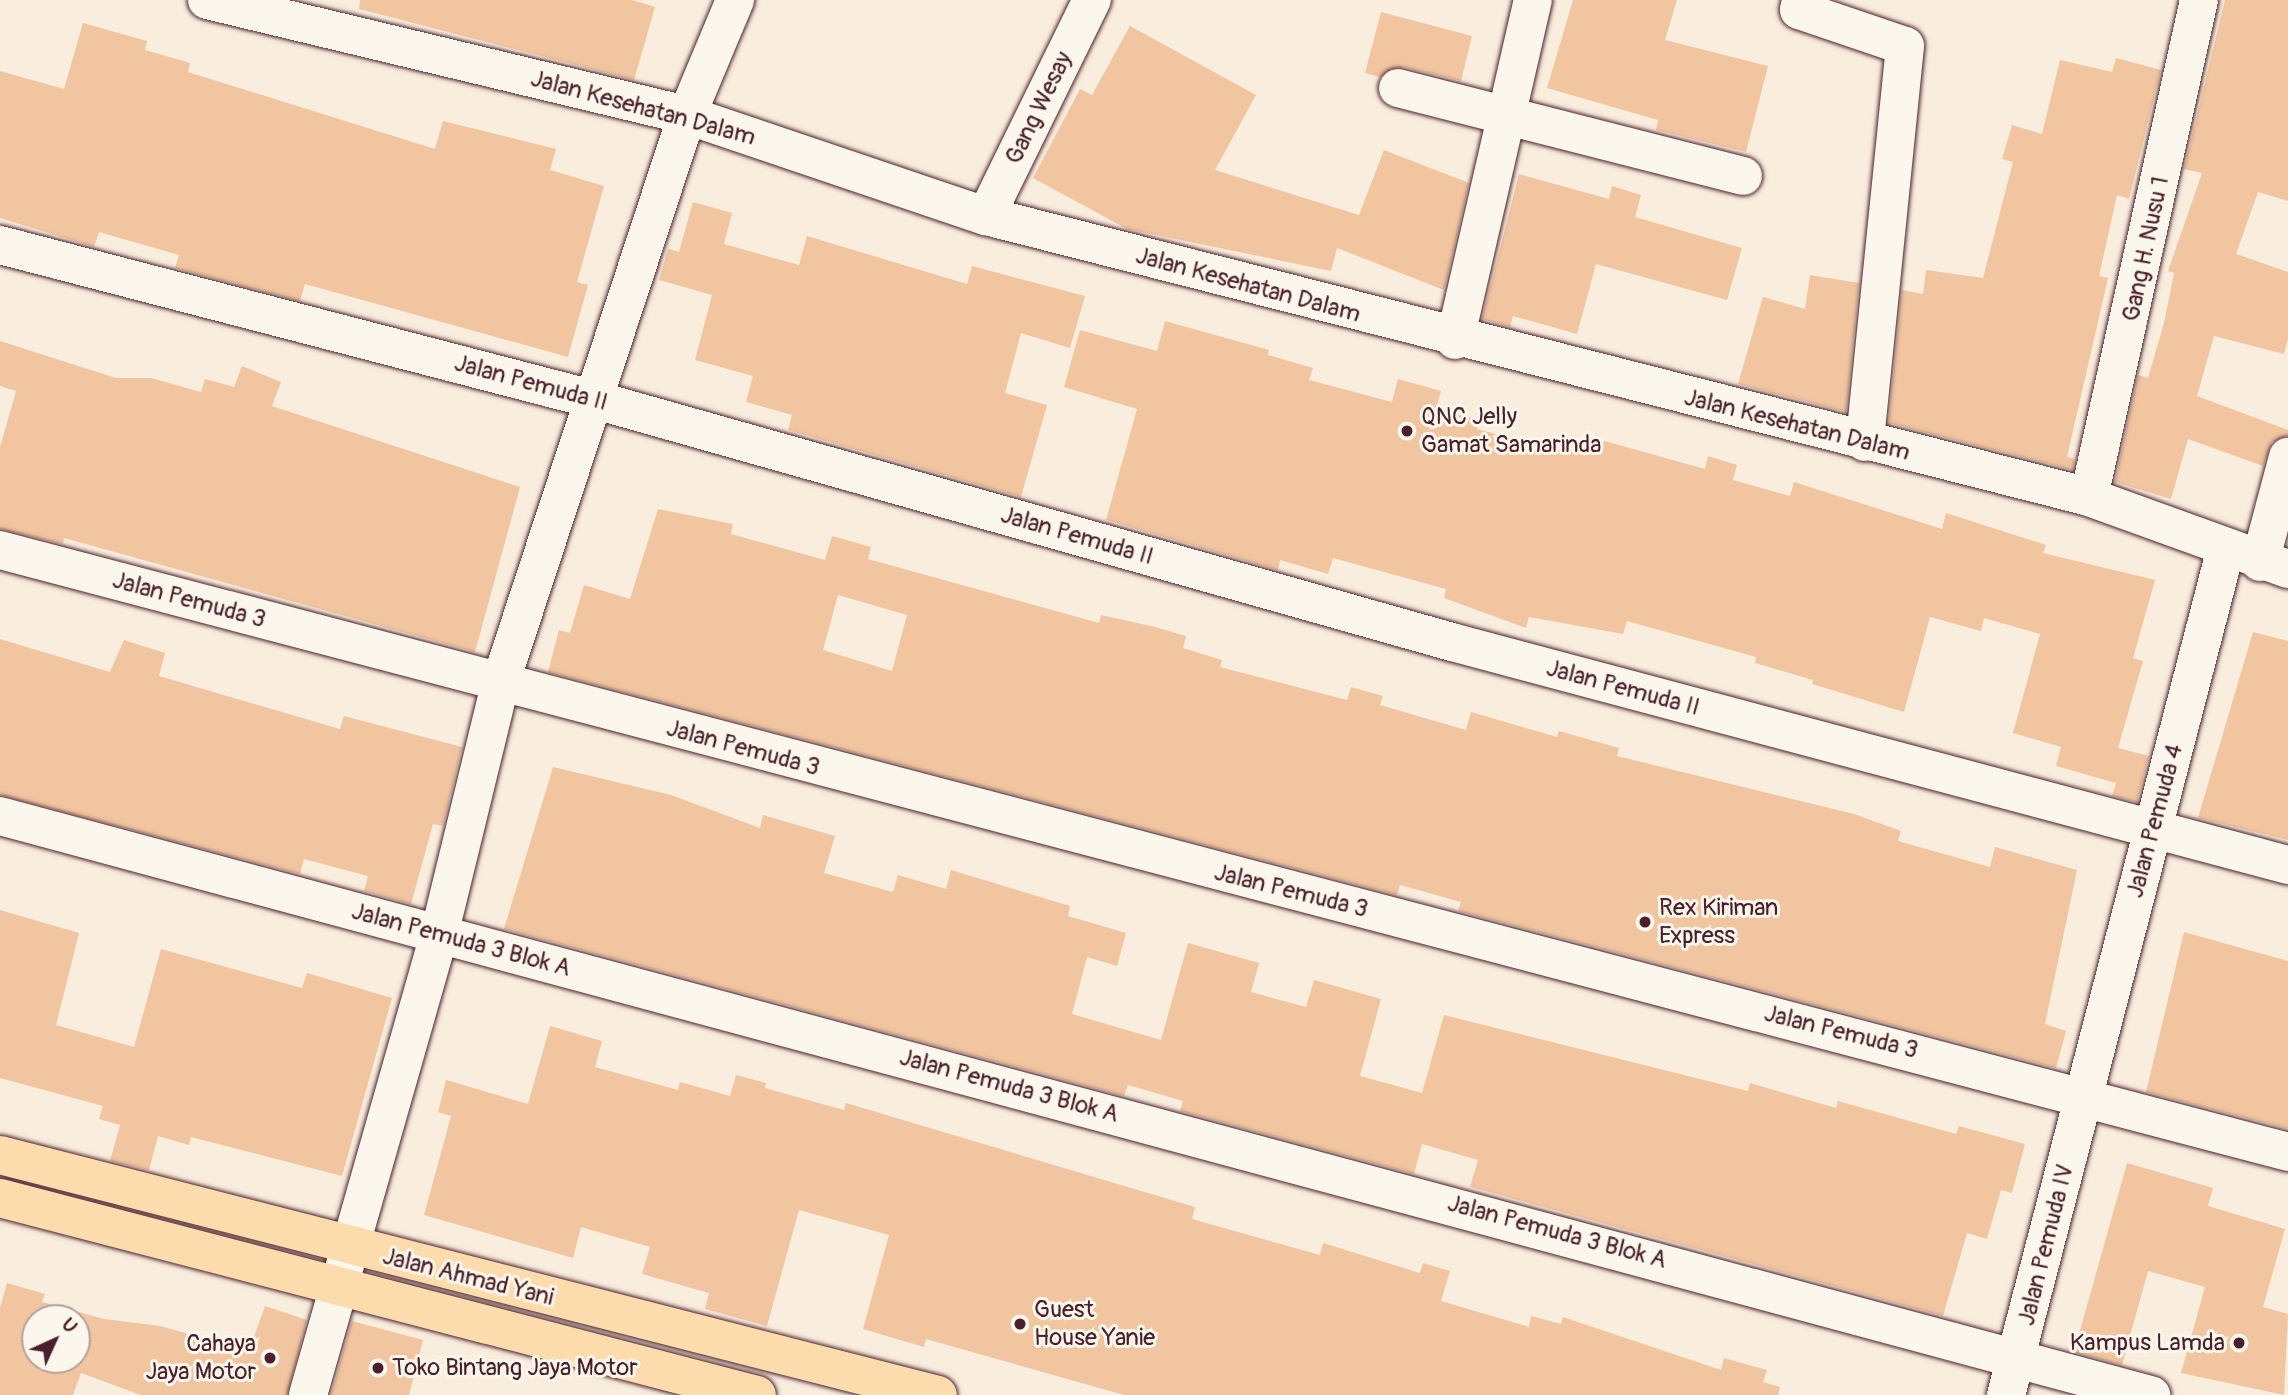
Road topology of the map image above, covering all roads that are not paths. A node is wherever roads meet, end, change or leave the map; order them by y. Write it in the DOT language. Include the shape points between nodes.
graph roads {
  1 [pos="735,0"];
  2 [pos="1092,0"];
  3 [pos="1533,0"];
  4 [pos="1801,0"];
  5 [pos="2199,0"];
  6 [pos="215,1"];
  7 [pos="1398,88"];
  8 [pos="687,115"];
  9 [pos="1505,117"];
  10 [pos="1743,176"];
  11 [pos="986,216"];
  12 [pos="0,244"];
  13 [pos="1455,340"];
  14 [pos="592,398"];
  15 [pos="1865,442"];
  16 [pos="2288,457"];
  17 [pos="2089,497"];
  18 [pos="0,550"];
  19 [pos="2258,560"];
  20 [pos="500,681"];
  21 [pos="0,817"];
  22 [pos="2154,828"];
  23 [pos="2288,865"];
  24 [pos="439,935"];
  25 [pos="2084,1094"];
  26 [pos="2288,1152"];
  27 [pos="0,1155"];
  28 [pos="0,1198"];
  29 [pos="355,1248"];
  30 [pos="339,1285"];
  31 [pos="2018,1356"];
  32 [pos="308,1395"];
  33 [pos="757,1395"];
  34 [pos="938,1395"];
  35 [pos="2006,1395"];
  36 [pos="2151,1395"];
  1 -- 8 [label="street"];
  2 -- 11 [label="street, Gang Wesay"];
  3 -- 9 [label="street"];
  4 -- 15 [label="street" via="1799,10 1905,46"];
  5 -- 17 [label="street, Gang H. Nusu 1"];
  6 -- 8 [label="street, Jalan Kesehatan Dalam"];
  7 -- 9 [label="street"];
  8 -- 11 [label="street, Jalan Kesehatan Dalam"];
  8 -- 14 [label="street"];
  9 -- 10 [label="street"];
  9 -- 13 [label="street"];
  11 -- 13 [label="street, Jalan Kesehatan Dalam"];
  12 -- 14 [label="street, Jalan Pemuda II"];
  13 -- 15 [label="street, Jalan Kesehatan Dalam"];
  14 -- 20 [label="street"];
  14 -- 22 [label="street, Jalan Pemuda II" via="1452,642"];
  15 -- 17 [label="street, Jalan Kesehatan Dalam"];
  16 -- 19 [label="street, Jalan Pemuda 4"];
  17 -- 19 [label="street, Jalan Kesehatan Dalam"];
  18 -- 20 [label="street, Jalan Pemuda 3"];
  19 -- 22 [label="street, Jalan Pemuda 4"];
  20 -- 24 [label="street"];
  20 -- 25 [label="street, Jalan Pemuda 3"];
  21 -- 24 [label="street, Jalan Pemuda 3 Blok A"];
  22 -- 23 [label="street, Jalan Pemuda II"];
  22 -- 25 [label="street, Jalan Pemuda 4"];
  24 -- 29 [label="street"];
  24 -- 31 [label="street, Jalan Pemuda 3 Blok A"];
  25 -- 26 [label="street, Jalan Pemuda 3"];
  25 -- 31 [label="street, Jalan Pemuda IV"];
  27 -- 29 [label="main road, Jalan Ahmad Yani"];
  28 -- 30 [label="main road, Jalan Ahmad Yani"];
  29 -- 30 [label="street"];
  29 -- 34 [label="main road, Jalan Ahmad Yani"];
  30 -- 32 [label="street"];
  30 -- 33 [label="main road, Jalan Ahmad Yani"];
  31 -- 35 [label="street, Jalan Pemuda IV"];
  31 -- 36 [label="street, Jalan Pemuda 3 Blok A"];
}
